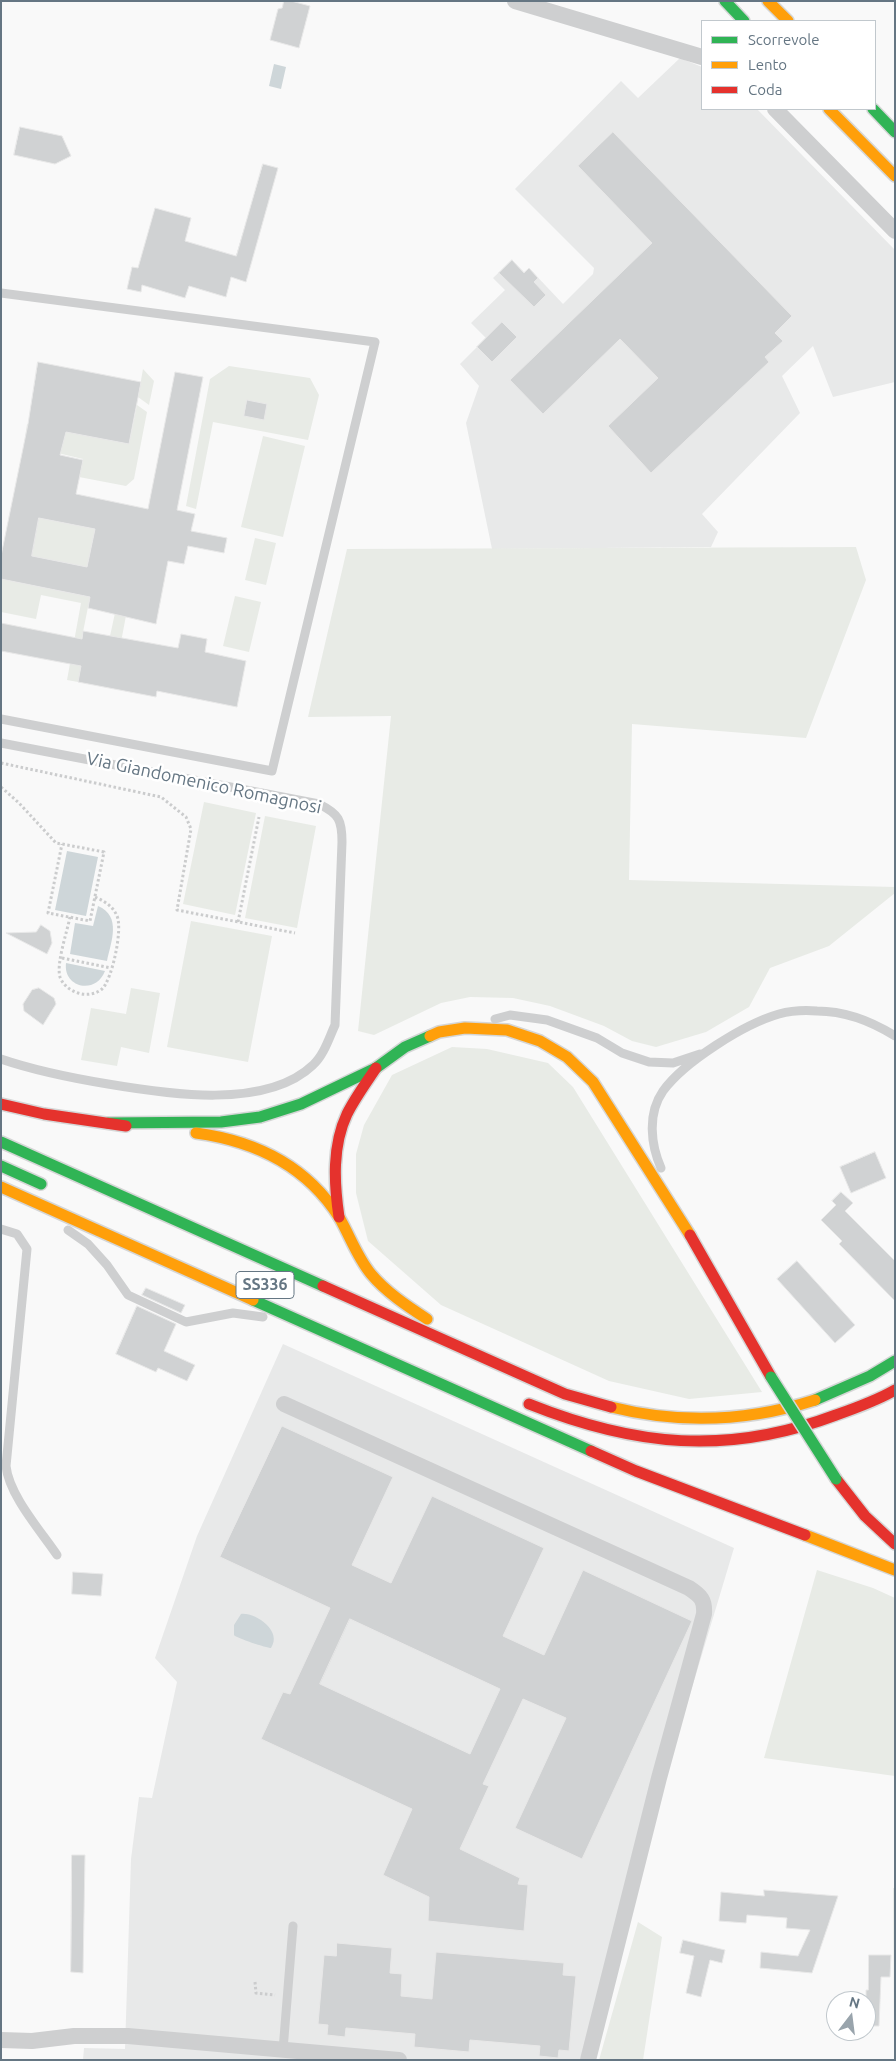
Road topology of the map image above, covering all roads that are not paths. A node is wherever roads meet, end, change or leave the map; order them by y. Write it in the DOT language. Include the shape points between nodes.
graph roads {
  1 [pos="514,1"];
  2 [pos="725,1"];
  3 [pos="768,1"];
  4 [pos="743,20"];
  5 [pos="787,20"];
  6 [pos="701,57"];
  7 [pos="776,110"];
  8 [pos="831,110"];
  9 [pos="874,110"];
  10 [pos="895,132"];
  11 [pos="895,176"];
  12 [pos="895,231"];
  13 [pos="1,293"];
  14 [pos="1,719"];
  15 [pos="1,742"];
  16 [pos="465,1028"];
  17 [pos="895,1036"];
  18 [pos="707,1051"];
  19 [pos="1,1059"];
  20 [pos="376,1068"];
  21 [pos="1,1104"];
  22 [pos="108,1124"];
  23 [pos="1,1142"];
  24 [pos="1,1166"];
  25 [pos="664,1174"];
  26 [pos="669,1183"];
  27 [pos="2,1187"];
  28 [pos="56,1191"];
  29 [pos="339,1217"];
  30 [pos="1,1229"];
  31 [pos="702,1255"];
  32 [pos="332,1335"];
  33 [pos="895,1361"];
  34 [pos="494,1362"];
  35 [pos="895,1390"];
  36 [pos="524,1401"];
  37 [pos="284,1404"];
  38 [pos="895,1544"];
  39 [pos="57,1555"];
  40 [pos="895,1570"];
  41 [pos="293,1926"];
  42 [pos="1,2040"];
  43 [pos="282,2055"];
  44 [pos="400,2060"];
  45 [pos="588,2060"];
  1 -- 6 [label="street"];
  2 -- 4 [label="highway"];
  3 -- 5 [label="highway"];
  7 -- 12 [label="street"];
  8 -- 11 [label="highway"];
  9 -- 10 [label="highway"];
  13 -- 14 [label="lane" via="375,342 272,770"];
  15 -- 19 [label="lane, Via Giandomenico Romagnosi" via="319,804 333,811 342,824 342,842 335,1025 326,1047 314,1064 297,1078 230,1095 172,1094 80,1079"];
  16 -- 18 [label="lane" via="510,1015 547,1020 573,1028 622,1053 649,1062 673,1063"];
  16 -- 20 [label="highway" via="439,1032 404,1047"];
  16 -- 31 [label="highway" via="507,1030 540,1041 567,1057 587,1076"];
  17 -- 18 [label="lane" via="875,1023 844,1013 816,1010 779,1014 746,1028"];
  18 -- 25 [label="lane" via="662,1092 653,1117 652,1140"];
  20 -- 22 [label="highway" via="301,1104 260,1117 221,1122"];
  20 -- 29 [label="highway" via="348,1115 338,1142 335,1192"];
  21 -- 22 [label="highway"];
  22 -- 29 [label="highway" via="221,1136 254,1145 284,1161"];
  23 -- 34 [label="highway, SS336"];
  24 -- 28 [label="highway"];
  26 -- 31 [label="lane"];
  27 -- 32 [label="highway"];
  27 -- 32 [label="lane" via="88,1244 128,1295 186,1322 233,1313 255,1315"];
  29 -- 34 [label="highway" via="372,1275 402,1302"];
  30 -- 39 [label="lane" via="17,1234 27,1249 7,1476 15,1494"];
  31 -- 38 [label="highway, bridge" via="771,1377 836,1479 865,1516"];
  32 -- 40 [label="highway" via="636,1471"];
  33 -- 34 [label="highway" via="875,1375 822,1398 765,1413 718,1419 660,1417 613,1409 565,1394"];
  35 -- 36 [label="highway" via="827,1421 770,1436 720,1442 658,1441 609,1431 557,1416"];
  37 -- 45 [label="street" via="689,1588 705,1603"];
  41 -- 43 [label="lane"];
  42 -- 43 [label="street" via="136,2036"];
  43 -- 44 [label="street"];
}
